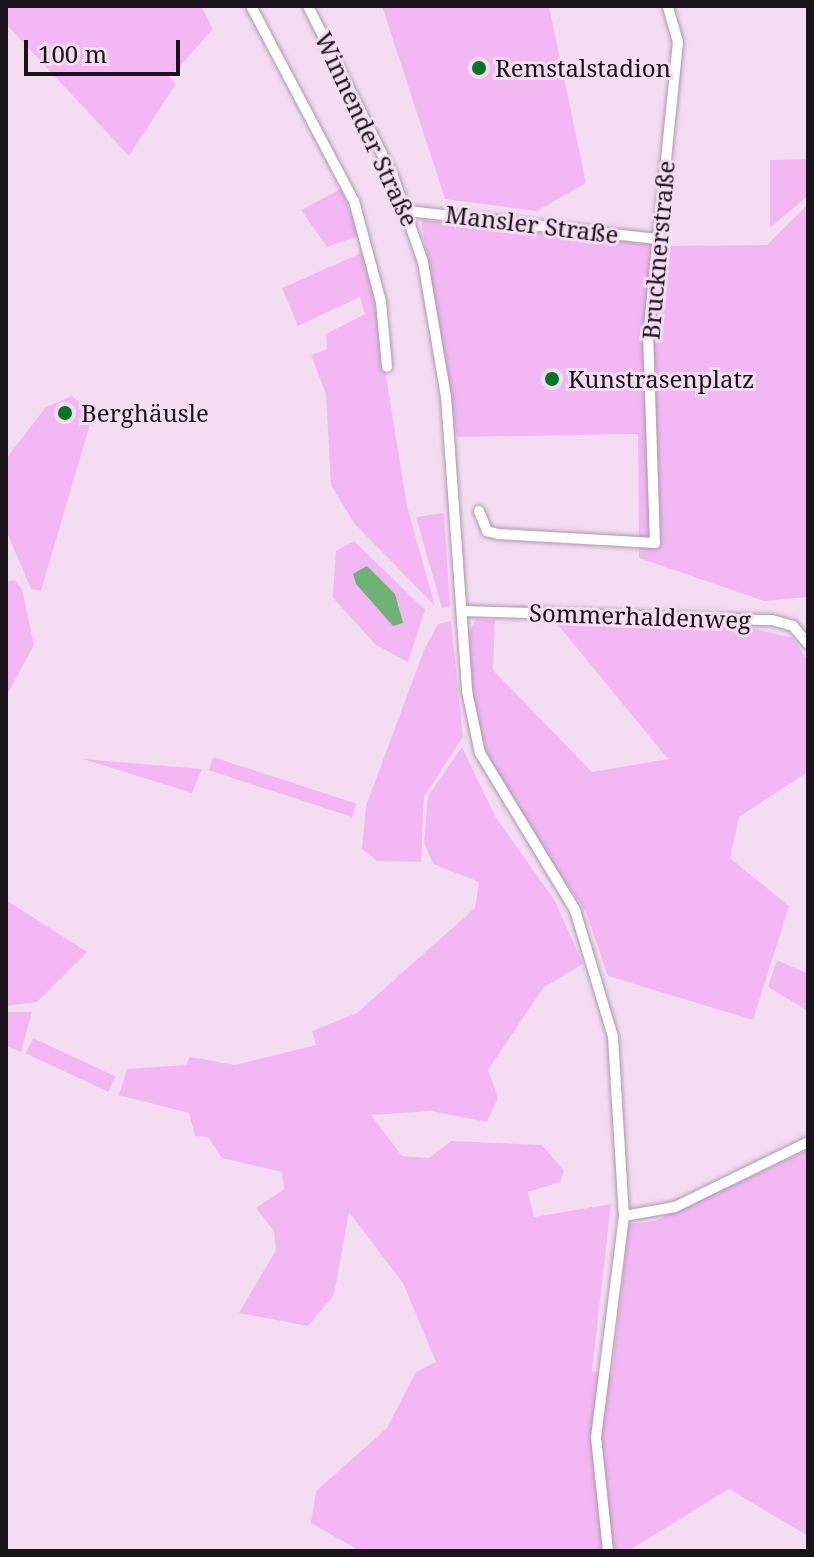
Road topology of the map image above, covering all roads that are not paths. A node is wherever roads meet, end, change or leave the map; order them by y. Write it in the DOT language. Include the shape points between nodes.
graph roads {
  1 [pos="251,6"];
  2 [pos="308,6"];
  3 [pos="668,6"];
  4 [pos="408,211"];
  5 [pos="656,239"];
  6 [pos="387,367"];
  7 [pos="479,511"];
  8 [pos="462,611"];
  9 [pos="808,644"];
  10 [pos="808,1142"];
  11 [pos="624,1216"];
  12 [pos="608,1551"];
  1 -- 6 [label="street" via="354,201 381,302"];
  2 -- 4 [label="street, Winnender Straße"];
  3 -- 5 [label="street, Brucknerstraße" via="678,42"];
  4 -- 5 [label="street, Mansler Straße"];
  4 -- 8 [label="street, Winnender Straße" via="446,396"];
  5 -- 7 [label="street, Brucknerstraße" via="648,337 655,543 498,534 487,531"];
  8 -- 9 [label="street, Sommerhaldenweg" via="772,620 793,626"];
  8 -- 11 [label="street, Winnender Straße" via="480,753 575,910 599,972 619,1078"];
  10 -- 11 [label="street" via="675,1207"];
  11 -- 12 [label="street, Winnender Straße" via="596,1437"];
}
